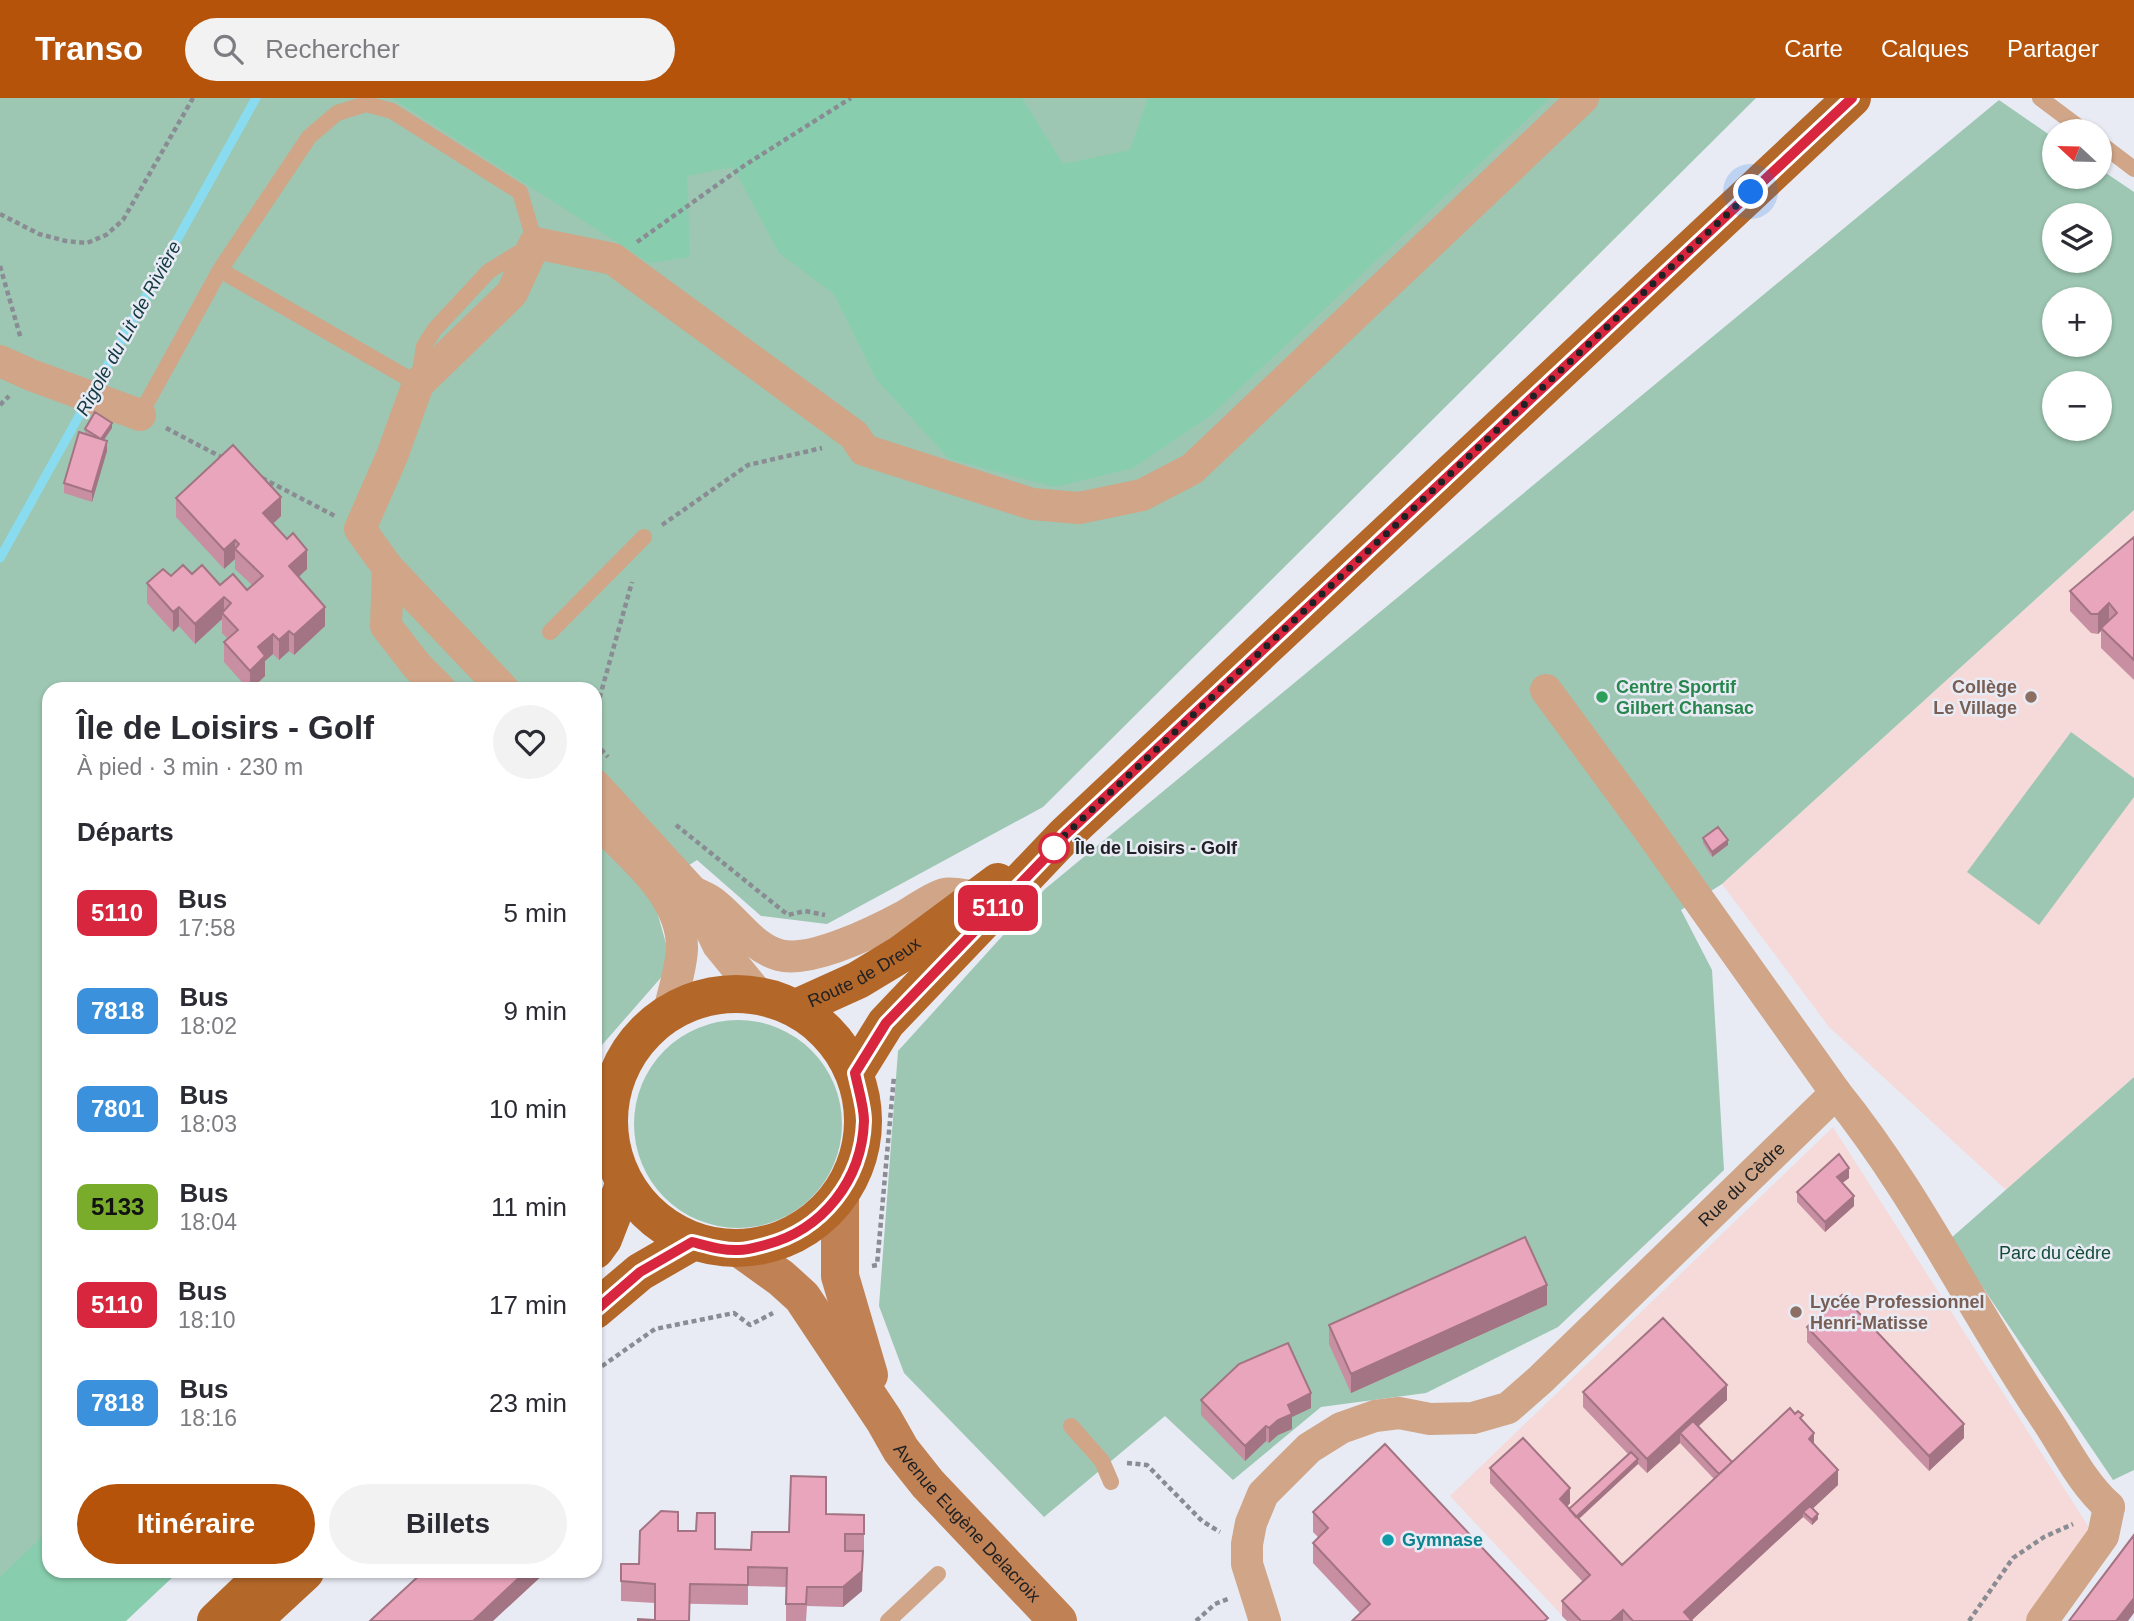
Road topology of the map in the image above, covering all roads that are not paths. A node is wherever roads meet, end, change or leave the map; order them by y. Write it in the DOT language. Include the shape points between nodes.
graph roads {
  1 [pos="1583,98"];
  2 [pos="1852,98"];
  3 [pos="2040,98"];
  4 [pos="2068,119"];
  5 [pos="2112,152"];
  6 [pos="2134,169"];
  7 [pos="536,243"];
  8 [pos="220,270"];
  9 [pos="0,361"];
  10 [pos="418,384"];
  11 [pos="140,415"];
  12 [pos="644,537"];
  13 [pos="388,568"];
  14 [pos="550,632"];
  15 [pos="433,682"];
  16 [pos="496,682"];
  17 [pos="1546,690"];
  18 [pos="604,774"];
  19 [pos="602,826"];
  20 [pos="1065,835"];
  21 [pos="693,892"];
  22 [pos="976,897"];
  23 [pos="758,994"];
  24 [pos="796,1008"];
  25 [pos="669,1012"];
  26 [pos="855,1073"];
  27 [pos="1836,1093"];
  28 [pos="624,1185"];
  29 [pos="840,1195"];
  30 [pos="602,1240"];
  31 [pos="692,1242"];
  32 [pos="742,1250"];
  33 [pos="602,1305"];
  34 [pos="884,1420"];
  35 [pos="1071,1426"];
  36 [pos="1111,1482"];
  37 [pos="2121,1502"];
  38 [pos="938,1574"];
  39 [pos="262,1578"];
  40 [pos="299,1578"];
  41 [pos="216,1621"];
  42 [pos="252,1621"];
  43 [pos="888,1621"];
  44 [pos="1058,1621"];
  45 [pos="1265,1621"];
  46 [pos="2042,1621"];
  1 -- 7 [label="street" via="1192,468 1142,495 1079,508 1032,504 864,450 853,435 613,259"];
  2 -- 20 [label="main road, Route de Dreux"];
  3 -- 4 [label="lane"];
  5 -- 6 [label="lane"];
  7 -- 8 [label="lane" via="520,192 392,111 366,104 337,113 309,137"];
  7 -- 10 [label="street" via="512,293"];
  8 -- 10 [label="lane"];
  8 -- 11 [label="lane"];
  9 -- 11 [label="street"];
  10 -- 13 [label="street" via="360,529"];
  12 -- 14 [label="lane"];
  13 -- 15 [label="street" via="386,626"];
  13 -- 16 [label="street"];
  17 -- 27 [label="street"];
  18 -- 21 [label="street"];
  19 -- 25 [label="street" via="666,894 679,925 682,950"];
  20 -- 22 [label="main road, Route de Dreux"];
  20 -- 26 [label="main road, Route de Dreux" via="886,1023"];
  21 -- 22 [label="street" via="714,903 768,951 797,957 838,946 946,893"];
  21 -- 23 [label="street" via="718,945"];
  22 -- 24 [label="main road, Route de Dreux" via="901,954"];
  23 -- 24 [label="main road"];
  23 -- 25 [label="main road" via="727,993 697,999"];
  24 -- 26 [label="main road" via="822,1026"];
  25 -- 28 [label="main road" via="631,1048 615,1080 608,1115 611,1151"];
  26 -- 29 [label="main road" via="864,1119 859,1159"];
  27 -- 37 [label="street" via="1897,1177 2093,1493"];
  27 -- 45 [label="street, Rue du Cèdre" via="1508,1408 1462,1419 1399,1413 1375,1416 1341,1428 1309,1448 1264,1493 1238,1529 1247,1544 1247,1564"];
  28 -- 30 [label="main road"];
  28 -- 31 [label="main road" via="642,1209"];
  29 -- 32 [label="main road" via="816,1222 785,1240"];
  29 -- 34 [label="main road, Avenue Eugène Delacroix" via="840,1276"];
  31 -- 32 [label="main road"];
  31 -- 33 [label="main road" via="640,1272"];
  32 -- 34 [label="main road, Avenue Eugène Delacroix" via="802,1297"];
  34 -- 44 [label="main road, Avenue Eugène Delacroix" via="928,1484"];
  35 -- 36 [label="lane" via="1102,1461"];
  37 -- 46 [label="street" via="2103,1536"];
  38 -- 43 [label="lane"];
  39 -- 41 [label="main road"];
  40 -- 42 [label="main road"];
}
